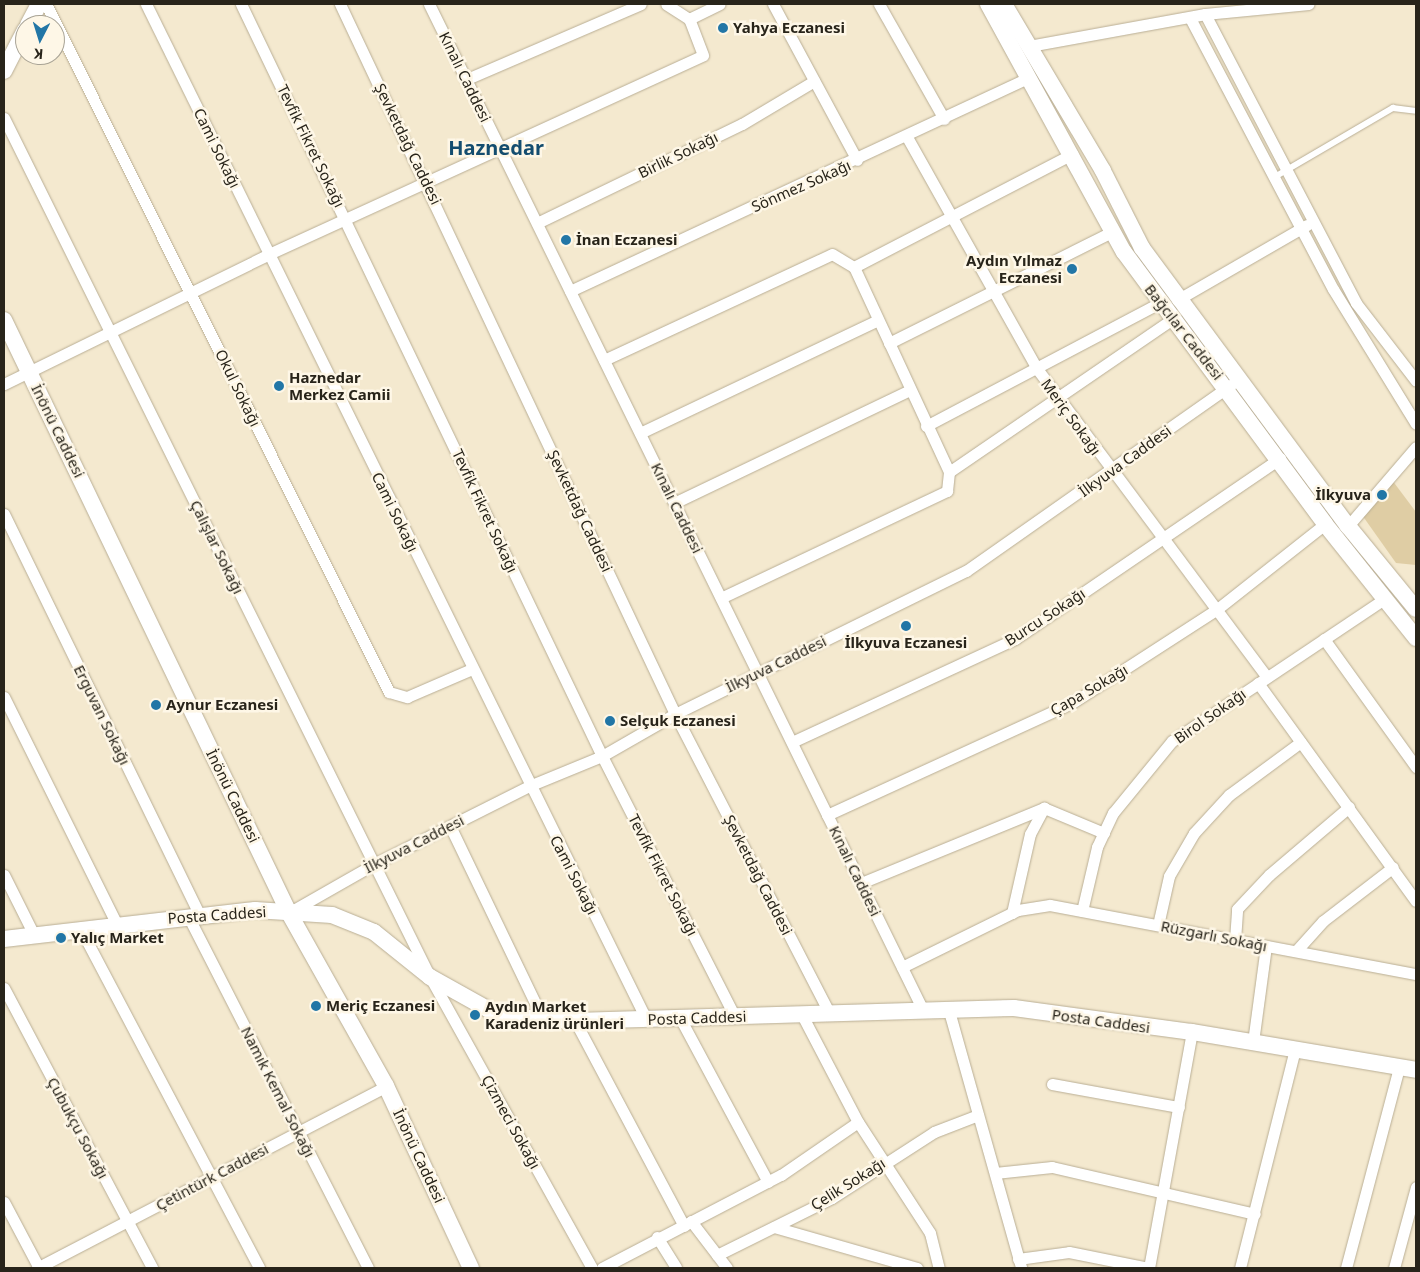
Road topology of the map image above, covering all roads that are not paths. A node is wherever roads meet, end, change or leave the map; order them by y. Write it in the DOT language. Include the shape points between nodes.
graph roads {
  1 [pos="46,4"];
  2 [pos="146,4"];
  3 [pos="241,4"];
  4 [pos="340,4"];
  5 [pos="641,4"];
  6 [pos="666,4"];
  7 [pos="720,4"];
  8 [pos="773,4"];
  9 [pos="879,4"];
  10 [pos="988,4"];
  11 [pos="1004,4"];
  12 [pos="1309,4"];
  13 [pos="434,5"];
  14 [pos="1205,14"];
  15 [pos="1190,18"];
  16 [pos="689,19"];
  17 [pos="1029,46"];
  18 [pos="15,48"];
  19 [pos="5,67"];
  20 [pos="1030,77"];
  21 [pos="467,80"];
  22 [pos="814,81"];
  23 [pos="1416,111"];
  24 [pos="4,118"];
  25 [pos="944,119"];
  26 [pos="907,137"];
  27 [pos="500,147"];
  28 [pos="1072,154"];
  29 [pos="857,160"];
  30 [pos="1286,172"];
  31 [pos="1273,179"];
  32 [pos="427,182"];
  33 [pos="951,217"];
  34 [pos="346,219"];
  35 [pos="537,224"];
  36 [pos="1306,226"];
  37 [pos="1114,231"];
  38 [pos="269,254"];
  39 [pos="854,267"];
  40 [pos="570,291"];
  41 [pos="992,292"];
  42 [pos="191,294"];
  43 [pos="1178,300"];
  44 [pos="1159,303"];
  45 [pos="4,320"];
  46 [pos="878,320"];
  47 [pos="1171,320"];
  48 [pos="112,334"];
  49 [pos="889,343"];
  50 [pos="604,360"];
  51 [pos="1038,370"];
  52 [pos="30,372"];
  53 [pos="1242,378"];
  54 [pos="1416,381"];
  55 [pos="4,384"];
  56 [pos="1227,388"];
  57 [pos="908,391"];
  58 [pos="1057,398"];
  59 [pos="1416,424"];
  60 [pos="926,426"];
  61 [pos="640,433"];
  62 [pos="1416,447"];
  63 [pos="1280,458"];
  64 [pos="1110,471"];
  65 [pos="949,472"];
  66 [pos="674,503"];
  67 [pos="4,514"];
  68 [pos="1325,524"];
  69 [pos="1348,526"];
  70 [pos="1160,537"];
  71 [pos="721,598"];
  72 [pos="1386,598"];
  73 [pos="1416,609"];
  74 [pos="1216,610"];
  75 [pos="1416,638"];
  76 [pos="1324,639"];
  77 [pos="472,669"];
  78 [pos="757,672"];
  79 [pos="1262,680"];
  80 [pos="4,696"];
  81 [pos="675,714"];
  82 [pos="792,742"];
  83 [pos="1301,742"];
  84 [pos="602,756"];
  85 [pos="1416,767"];
  86 [pos="529,786"];
  87 [pos="1349,807"];
  88 [pos="1044,808"];
  89 [pos="827,815"];
  90 [pos="450,826"];
  91 [pos="1104,832"];
  92 [pos="374,864"];
  93 [pos="1393,867"];
  94 [pos="4,875"];
  95 [pos="861,883"];
  96 [pos="4,894"];
  97 [pos="16,899"];
  98 [pos="1416,901"];
  99 [pos="1082,911"];
  100 [pos="1012,912"];
  101 [pos="289,913"];
  102 [pos="194,916"];
  103 [pos="116,923"];
  104 [pos="1158,925"];
  105 [pos="80,928"];
  106 [pos="33,933"];
  107 [pos="4,939"];
  108 [pos="1235,940"];
  109 [pos="1266,946"];
  110 [pos="1296,951"];
  111 [pos="902,967"];
  112 [pos="1416,974"];
  113 [pos="430,976"];
  114 [pos="4,988"];
  115 [pos="949,1011"];
  116 [pos="924,1012"];
  117 [pos="830,1014"];
  118 [pos="802,1015"];
  119 [pos="735,1017"];
  120 [pos="680,1018"];
  121 [pos="543,1019"];
  122 [pos="646,1019"];
  123 [pos="575,1021"];
  124 [pos="1192,1032"];
  125 [pos="1253,1042"];
  126 [pos="1296,1049"];
  127 [pos="1399,1068"];
  128 [pos="1416,1070"];
  129 [pos="1052,1084"];
  130 [pos="386,1086"];
  131 [pos="1179,1107"];
  132 [pos="978,1115"];
  133 [pos="858,1122"];
  134 [pos="298,1132"];
  135 [pos="886,1160"];
  136 [pos="994,1173"];
  137 [pos="211,1177"];
  138 [pos="768,1182"];
  139 [pos="1416,1187"];
  140 [pos="1163,1196"];
  141 [pos="4,1202"];
  142 [pos="1255,1214"];
  143 [pos="127,1221"];
  144 [pos="687,1223"];
  145 [pos="774,1227"];
  146 [pos="657,1237"];
  147 [pos="717,1255"];
  148 [pos="1020,1264"];
  149 [pos="38,1268"];
  150 [pos="152,1268"];
  151 [pos="259,1268"];
  152 [pos="368,1268"];
  153 [pos="471,1268"];
  154 [pos="592,1268"];
  155 [pos="602,1268"];
  156 [pos="676,1268"];
  157 [pos="727,1268"];
  158 [pos="917,1268"];
  159 [pos="939,1268"];
  160 [pos="1149,1268"];
  161 [pos="1240,1268"];
  162 [pos="1346,1268"];
  163 [pos="1394,1268"];
  1 -- 42 [label="street, Okul Sokağı"];
  2 -- 38 [label="street, Cami Sokağı"];
  3 -- 34 [label="street, Tevfik Fikret Sokağı"];
  4 -- 32 [label="street, Şevketdağ Caddesi"];
  5 -- 21 [label="street"];
  6 -- 16 [label="street"];
  7 -- 16 [label="street"];
  8 -- 22 [label="street"];
  9 -- 25 [label="street"];
  10 -- 20 [label="main road, Bağcılar Caddesi"];
  11 -- 17 [label="main road"];
  12 -- 14 [label="street"];
  13 -- 21 [label="street, Kınalı Caddesi"];
  14 -- 15 [label="street"];
  14 -- 30 [label="street"];
  15 -- 17 [label="street"];
  15 -- 31 [label="street"];
  16 -- 27 [label="street" via="703,55"];
  17 -- 43 [label="main road" via="1103,171 1142,248"];
  18 -- 19 [label="main road"];
  20 -- 25 [label="street, Sönmez Sokağı"];
  20 -- 28 [label="main road, Bağcılar Caddesi"];
  21 -- 27 [label="street, Kınalı Caddesi"];
  22 -- 29 [label="street"];
  22 -- 35 [label="street, Birlik Sokağı" via="742,124"];
  23 -- 30 [label="lane" via="1393,108"];
  24 -- 48 [label="street, Çalışlar Sokağı"];
  25 -- 26 [label="street, Sönmez Sokağı"];
  26 -- 29 [label="street, Sönmez Sokağı"];
  26 -- 33 [label="street, Meriç Sokağı"];
  27 -- 32 [label="street"];
  27 -- 35 [label="street, Kınalı Caddesi"];
  28 -- 33 [label="street"];
  28 -- 37 [label="main road, Bağcılar Caddesi"];
  29 -- 40 [label="street, Sönmez Sokağı"];
  30 -- 31 [label="lane"];
  30 -- 36 [label="street"];
  31 -- 36 [label="street"];
  32 -- 34 [label="street"];
  32 -- 81 [label="street, Şevketdağ Caddesi"];
  33 -- 39 [label="street"];
  33 -- 41 [label="street, Meriç Sokağı"];
  34 -- 38 [label="street"];
  34 -- 84 [label="street, Tevfik Fikret Sokağı"];
  35 -- 40 [label="street, Kınalı Caddesi"];
  36 -- 43 [label="street"];
  36 -- 54 [label="street" via="1356,304"];
  36 -- 59 [label="street"];
  37 -- 41 [label="street"];
  37 -- 44 [label="main road, Bağcılar Caddesi"];
  38 -- 42 [label="street"];
  38 -- 77 [label="street, Cami Sokağı"];
  39 -- 46 [label="street"];
  39 -- 50 [label="street" via="832,254"];
  40 -- 50 [label="street, Kınalı Caddesi"];
  41 -- 49 [label="street"];
  41 -- 51 [label="street, Meriç Sokağı"];
  42 -- 48 [label="street"];
  42 -- 77 [label="street, Okul Sokağı" via="389,692 408,697"];
  43 -- 53 [label="main road"];
  44 -- 47 [label="main road, Bağcılar Caddesi"];
  44 -- 51 [label="street"];
  45 -- 52 [label="main road, İnönü Caddesi"];
  46 -- 49 [label="street"];
  46 -- 61 [label="street"];
  47 -- 56 [label="main road, Bağcılar Caddesi"];
  47 -- 58 [label="street"];
  48 -- 52 [label="street"];
  48 -- 92 [label="street, Çalışlar Sokağı"];
  49 -- 57 [label="street"];
  50 -- 61 [label="street, Kınalı Caddesi"];
  51 -- 58 [label="street, Meriç Sokağı"];
  51 -- 60 [label="street"];
  52 -- 55 [label="street"];
  52 -- 101 [label="main road, İnönü Caddesi"];
  53 -- 56 [label="street, İlkyuva Caddesi"];
  53 -- 69 [label="main road"];
  56 -- 63 [label="main road, Bağcılar Caddesi"];
  56 -- 64 [label="street, İlkyuva Caddesi"];
  57 -- 60 [label="street"];
  57 -- 66 [label="street"];
  58 -- 64 [label="street, Meriç Sokağı"];
  58 -- 65 [label="street"];
  60 -- 65 [label="street"];
  61 -- 66 [label="street, Kınalı Caddesi"];
  62 -- 69 [label="street"];
  63 -- 68 [label="main road, Bağcılar Caddesi"];
  63 -- 70 [label="street, Burcu Sokağı"];
  64 -- 70 [label="street, Meriç Sokağı"];
  64 -- 78 [label="street, İlkyuva Caddesi" via="966,572"];
  65 -- 71 [label="street" via="947,491"];
  66 -- 71 [label="street, Kınalı Caddesi"];
  67 -- 102 [label="street, Erguvan Sokağı"];
  68 -- 72 [label="main road, Bağcılar Caddesi"];
  68 -- 74 [label="street, Çapa Sokağı"];
  69 -- 73 [label="main road"];
  70 -- 74 [label="street, Meriç Sokağı"];
  70 -- 82 [label="street, Burcu Sokağı" via="1015,639"];
  71 -- 78 [label="street, Kınalı Caddesi"];
  72 -- 75 [label="main road, Bağcılar Caddesi"];
  72 -- 76 [label="street, Birol Sokağı"];
  74 -- 79 [label="street, Meriç Sokağı"];
  74 -- 89 [label="street, Çapa Sokağı" via="1072,702"];
  76 -- 79 [label="street, Birol Sokağı"];
  76 -- 85 [label="street"];
  77 -- 86 [label="street, Cami Sokağı"];
  78 -- 81 [label="street, İlkyuva Caddesi"];
  78 -- 82 [label="street, Kınalı Caddesi"];
  79 -- 83 [label="street, Meriç Sokağı"];
  79 -- 91 [label="street, Birol Sokağı" via="1172,741 1118,806"];
  80 -- 103 [label="street"];
  81 -- 84 [label="street, İlkyuva Caddesi"];
  81 -- 117 [label="street, Şevketdağ Caddesi"];
  82 -- 89 [label="street, Kınalı Caddesi"];
  83 -- 87 [label="street, Meriç Sokağı"];
  83 -- 104 [label="street" via="1229,795 1194,833 1169,876"];
  84 -- 86 [label="street, İlkyuva Caddesi"];
  84 -- 119 [label="street, Tevfik Fikret Sokağı"];
  86 -- 90 [label="street, İlkyuva Caddesi"];
  86 -- 122 [label="street, Cami Sokağı"];
  87 -- 93 [label="street, Meriç Sokağı"];
  87 -- 108 [label="street" via="1269,875 1237,909"];
  88 -- 91 [label="street"];
  88 -- 95 [label="street"];
  88 -- 100 [label="street" via="1030,834"];
  89 -- 95 [label="street, Kınalı Caddesi"];
  90 -- 92 [label="street, İlkyuva Caddesi"];
  90 -- 121 [label="street"];
  91 -- 99 [label="street, Birol Sokağı"];
  92 -- 101 [label="street, İlkyuva Caddesi"];
  92 -- 113 [label="street, Çalışlar Sokağı"];
  93 -- 98 [label="street, Meriç Sokağı"];
  93 -- 110 [label="street" via="1323,922"];
  94 -- 97 [label="street"];
  95 -- 111 [label="street, Kınalı Caddesi"];
  96 -- 97 [label="street"];
  97 -- 106 [label="street"];
  99 -- 100 [label="street, Rüzgarlı Sokağı" via="1050,905"];
  99 -- 104 [label="street, Rüzgarlı Sokağı"];
  100 -- 111 [label="street, Rüzgarlı Sokağı"];
  101 -- 102 [label="main road, Posta Caddesi"];
  101 -- 113 [label="main road, Posta Caddesi" via="332,915 374,932"];
  101 -- 130 [label="main road, İnönü Caddesi"];
  102 -- 103 [label="main road, Posta Caddesi"];
  102 -- 134 [label="street, Namık Kemal Sokağı"];
  103 -- 105 [label="main road, Posta Caddesi"];
  104 -- 108 [label="street, Rüzgarlı Sokağı"];
  105 -- 106 [label="main road, Posta Caddesi"];
  105 -- 137 [label="street"];
  106 -- 107 [label="main road, Posta Caddesi"];
  108 -- 109 [label="street, Rüzgarlı Sokağı"];
  109 -- 110 [label="street, Rüzgarlı Sokağı"];
  109 -- 125 [label="street"];
  110 -- 112 [label="street, Rüzgarlı Sokağı"];
  111 -- 116 [label="street, Kınalı Caddesi"];
  113 -- 121 [label="main road, Posta Caddesi" via="500,1016"];
  113 -- 154 [label="street, Çizmeci Sokağı"];
  114 -- 143 [label="street, Çubukçu Sokağı"];
  115 -- 116 [label="main road, Posta Caddesi"];
  115 -- 124 [label="main road, Posta Caddesi" via="1014,1008"];
  115 -- 132 [label="street"];
  116 -- 117 [label="main road, Posta Caddesi"];
  117 -- 118 [label="main road, Posta Caddesi"];
  118 -- 119 [label="main road, Posta Caddesi"];
  118 -- 133 [label="street"];
  119 -- 120 [label="main road, Posta Caddesi"];
  120 -- 122 [label="main road, Posta Caddesi"];
  120 -- 138 [label="street"];
  121 -- 123 [label="main road, Posta Caddesi"];
  122 -- 123 [label="main road, Posta Caddesi"];
  123 -- 144 [label="street"];
  124 -- 125 [label="main road, Posta Caddesi"];
  124 -- 131 [label="street"];
  125 -- 126 [label="main road, Posta Caddesi"];
  126 -- 127 [label="main road, Posta Caddesi"];
  126 -- 142 [label="street"];
  127 -- 128 [label="main road, Posta Caddesi"];
  127 -- 162 [label="street"];
  129 -- 131 [label="street"];
  130 -- 134 [label="street, Çetintürk Caddesi"];
  130 -- 153 [label="main road, İnönü Caddesi"];
  131 -- 140 [label="street"];
  132 -- 135 [label="street, Çelik Sokağı" via="934,1132"];
  132 -- 136 [label="street"];
  133 -- 135 [label="street"];
  133 -- 138 [label="street"];
  134 -- 137 [label="street, Çetintürk Caddesi"];
  134 -- 152 [label="street, Namık Kemal Sokağı"];
  135 -- 145 [label="street, Çelik Sokağı" via="832,1198"];
  135 -- 159 [label="street" via="930,1233"];
  136 -- 140 [label="street" via="1052,1166"];
  136 -- 148 [label="street"];
  137 -- 143 [label="street, Çetintürk Caddesi"];
  137 -- 151 [label="street"];
  138 -- 144 [label="street"];
  139 -- 163 [label="street"];
  140 -- 142 [label="street"];
  140 -- 160 [label="street"];
  141 -- 149 [label="street"];
  142 -- 161 [label="street"];
  143 -- 149 [label="street, Çetintürk Caddesi"];
  143 -- 150 [label="street, Çubukçu Sokağı"];
  144 -- 146 [label="street"];
  144 -- 147 [label="street"];
  145 -- 147 [label="street, Çelik Sokağı"];
  145 -- 158 [label="street"];
  146 -- 155 [label="street"];
  146 -- 156 [label="street"];
  147 -- 157 [label="street"];
  148 -- 160 [label="street" via="1069,1252"];
}
